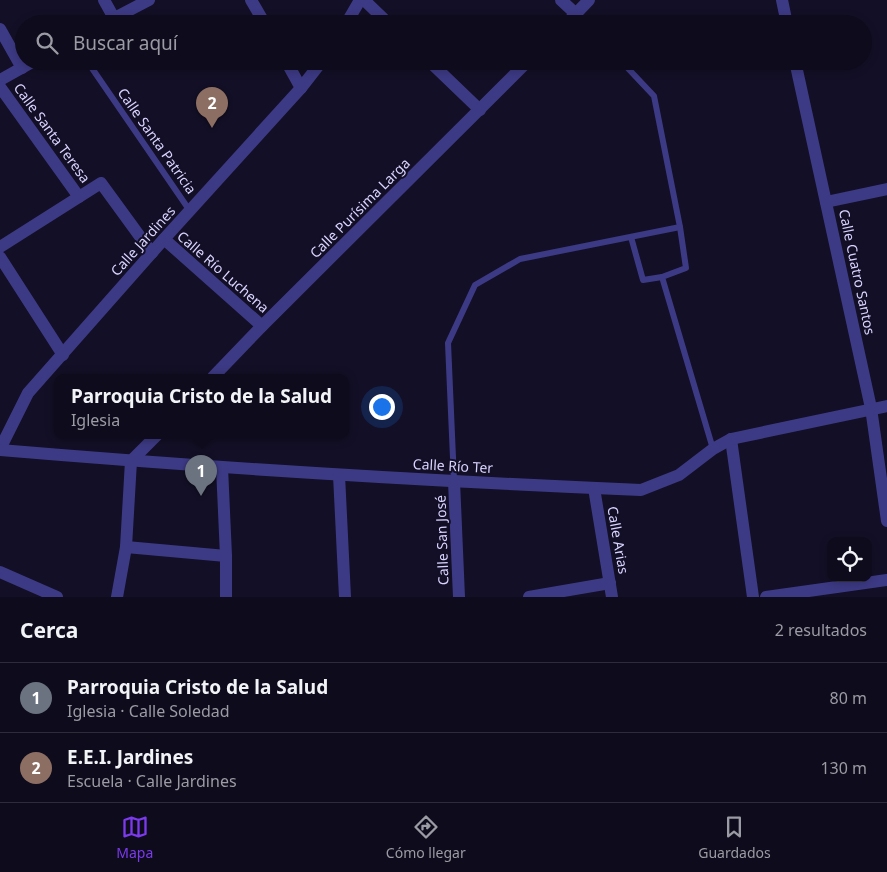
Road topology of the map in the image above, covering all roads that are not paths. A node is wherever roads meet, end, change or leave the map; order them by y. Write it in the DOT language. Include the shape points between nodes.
graph roads {
  1 [pos="104,0"];
  2 [pos="149,0"];
  3 [pos="251,0"];
  4 [pos="362,0"];
  5 [pos="561,0"];
  6 [pos="589,0"];
  7 [pos="782,0"];
  8 [pos="576,14"];
  9 [pos="108,15"];
  10 [pos="120,15"];
  11 [pos="260,15"];
  12 [pos="352,15"];
  13 [pos="379,15"];
  14 [pos="785,15"];
  15 [pos="0,29"];
  16 [pos="15,56"];
  17 [pos="18,70"];
  18 [pos="93,70"];
  19 [pos="291,70"];
  20 [pos="315,70"];
  21 [pos="438,70"];
  22 [pos="519,70"];
  23 [pos="629,70"];
  24 [pos="797,70"];
  25 [pos="0,80"];
  26 [pos="0,87"];
  27 [pos="301,88"];
  28 [pos="480,110"];
  29 [pos="887,188"];
  30 [pos="79,197"];
  31 [pos="826,202"];
  32 [pos="190,211"];
  33 [pos="680,227"];
  34 [pos="631,237"];
  35 [pos="164,239"];
  36 [pos="0,247"];
  37 [pos="152,253"];
  38 [pos="0,257"];
  39 [pos="662,277"];
  40 [pos="262,326"];
  41 [pos="63,355"];
  42 [pos="216,374"];
  43 [pos="887,406"];
  44 [pos="871,408"];
  45 [pos="731,438"];
  46 [pos="153,439"];
  47 [pos="713,449"];
  48 [pos="0,450"];
  49 [pos="131,461"];
  50 [pos="222,467"];
  51 [pos="339,475"];
  52 [pos="454,481"];
  53 [pos="594,488"];
  54 [pos="887,521"];
  55 [pos="126,547"];
  56 [pos="226,556"];
  57 [pos="0,572"];
  58 [pos="887,580"];
  59 [pos="610,583"];
  60 [pos="57,597"];
  61 [pos="117,597"];
  62 [pos="226,597"];
  63 [pos="345,597"];
  64 [pos="459,597"];
  65 [pos="529,597"];
  66 [pos="612,597"];
  67 [pos="754,597"];
  68 [pos="766,597"];
  1 -- 9 [label="street"];
  2 -- 10 [label="street"];
  3 -- 11 [label="street"];
  4 -- 12 [label="street"];
  4 -- 13 [label="street"];
  5 -- 8 [label="street"];
  6 -- 8 [label="street"];
  7 -- 14 [label="street"];
  15 -- 16 [label="street"];
  17 -- 25 [label="street"];
  18 -- 32 [label="lane, Calle Santa Patricia"];
  19 -- 27 [label="street"];
  20 -- 27 [label="street, Calle Jardines"];
  21 -- 28 [label="street"];
  22 -- 28 [label="street, Calle Purísima Larga"];
  23 -- 33 [label="lane" via="654,96"];
  24 -- 31 [label="street, Calle Cuatro Santos"];
  26 -- 30 [label="street, Calle Santa Teresa"];
  27 -- 32 [label="street, Calle Jardines"];
  28 -- 40 [label="street, Calle Purísima Larga"];
  29 -- 31 [label="street"];
  30 -- 36 [label="street"];
  30 -- 37 [label="street" via="101,183"];
  31 -- 44 [label="street, Calle Cuatro Santos"];
  32 -- 35 [label="street, Calle Jardines"];
  33 -- 34 [label="lane"];
  33 -- 39 [label="lane" via="686,268"];
  34 -- 39 [label="lane" via="643,280"];
  34 -- 52 [label="lane" via="520,259 475,285 448,343"];
  35 -- 37 [label="street, Calle Jardines"];
  35 -- 40 [label="street, Calle Río Luchena"];
  37 -- 41 [label="street, Calle Jardines"];
  38 -- 41 [label="street"];
  39 -- 47 [label="lane"];
  40 -- 42 [label="street, Calle Purísima Larga"];
  41 -- 48 [label="street, Calle Jardines" via="28,393"];
  43 -- 44 [label="street, Calle Río Ter"];
  44 -- 45 [label="street, Calle Río Ter"];
  44 -- 54 [label="street, Calle Cuatro Santos"];
  45 -- 47 [label="street, Calle Río Ter"];
  45 -- 67 [label="street"];
  46 -- 49 [label="street"];
  47 -- 53 [label="street, Calle Río Ter" via="679,476 641,490"];
  48 -- 49 [label="street, Calle Río Ter"];
  49 -- 50 [label="street, Calle Río Ter"];
  49 -- 55 [label="street"];
  50 -- 51 [label="street, Calle Río Ter"];
  50 -- 56 [label="street"];
  51 -- 52 [label="street, Calle Río Ter"];
  51 -- 63 [label="street"];
  52 -- 53 [label="street, Calle Río Ter"];
  52 -- 64 [label="street, Calle San José"];
  53 -- 59 [label="street, Calle Arias"];
  55 -- 56 [label="street"];
  55 -- 61 [label="street"];
  56 -- 62 [label="street"];
  57 -- 60 [label="street"];
  58 -- 68 [label="street"];
  59 -- 65 [label="street"];
  59 -- 66 [label="street, Calle Arias"];
}
